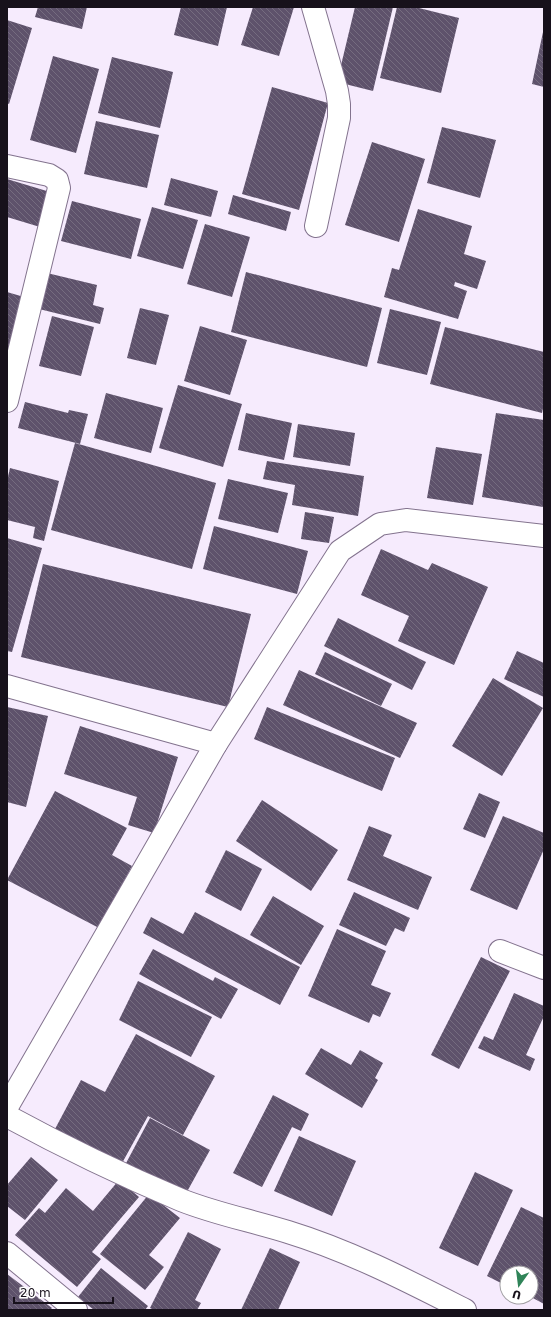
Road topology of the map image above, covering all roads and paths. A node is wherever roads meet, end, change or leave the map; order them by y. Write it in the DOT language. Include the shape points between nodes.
graph roads {
  1 [pos="313,7"];
  2 [pos="7,166"];
  3 [pos="316,226"];
  4 [pos="7,401"];
  5 [pos="544,536"];
  6 [pos="7,686"];
  7 [pos="216,744"];
  8 [pos="500,951"];
  9 [pos="544,968"];
  10 [pos="7,1107"];
  11 [pos="7,1116"];
  12 [pos="7,1253"];
  13 [pos="76,1310"];
  14 [pos="465,1310"];
  1 -- 3 [label="street" via="339,104 339,118"];
  2 -- 4 [label="street" via="49,175 57,180 59,188"];
  5 -- 7 [label="street" via="406,520 380,524 340,551"];
  6 -- 7 [label="street"];
  7 -- 10 [label="street"];
  8 -- 9 [label="street"];
  11 -- 14 [label="street" via="66,1148 182,1200 289,1232 342,1252"];
  12 -- 13 [label="street"];
}
